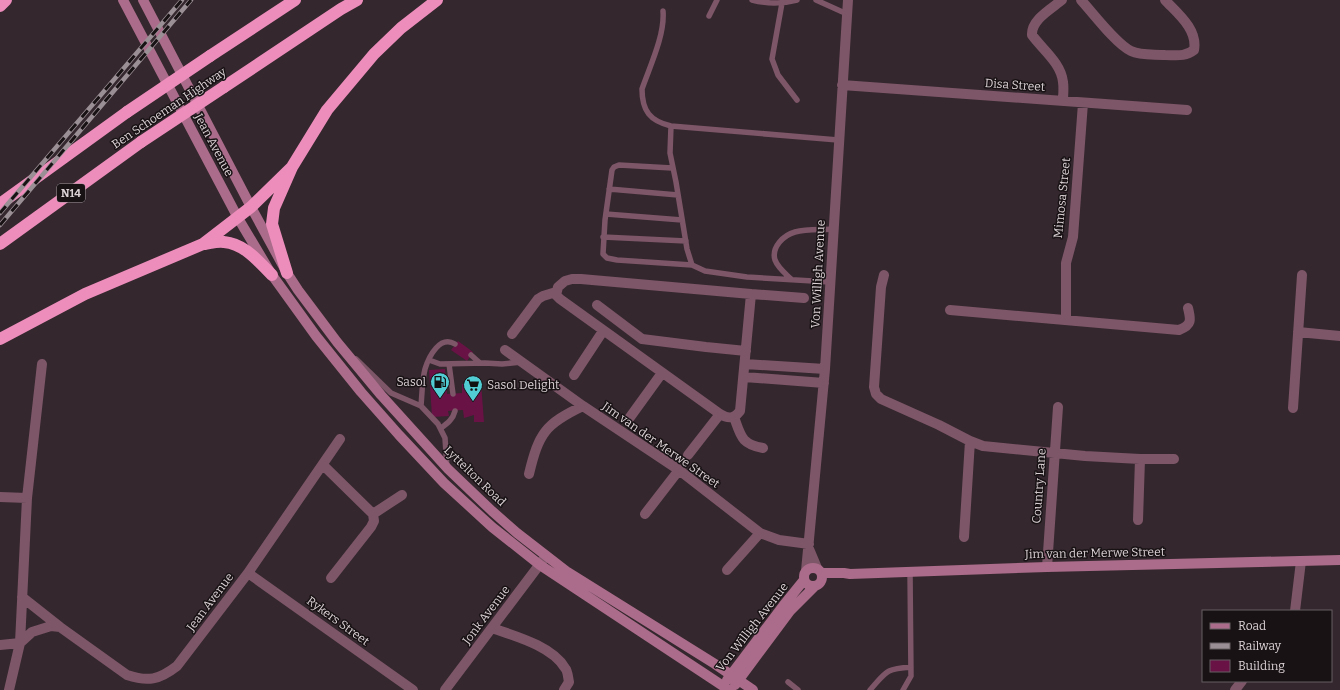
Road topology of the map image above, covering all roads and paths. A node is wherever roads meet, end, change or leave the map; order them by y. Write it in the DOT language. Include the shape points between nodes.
graph roads {
  1 [pos="6,0"];
  2 [pos="123,0"];
  3 [pos="143,0"];
  4 [pos="295,0"];
  5 [pos="357,0"];
  6 [pos="437,0"];
  7 [pos="716,0"];
  8 [pos="752,0"];
  9 [pos="797,0"];
  10 [pos="816,0"];
  11 [pos="848,0"];
  12 [pos="1062,0"];
  13 [pos="1081,0"];
  14 [pos="1165,0"];
  15 [pos="782,3"];
  16 [pos="0,6"];
  17 [pos="663,12"];
  18 [pos="847,14"];
  19 [pos="709,16"];
  20 [pos="842,85"];
  21 [pos="797,100"];
  22 [pos="1063,102"];
  23 [pos="1083,103"];
  24 [pos="1186,110"];
  25 [pos="671,126"];
  26 [pos="838,140"];
  27 [pos="292,167"];
  28 [pos="672,168"];
  29 [pos="609,189"];
  30 [pos="678,195"];
  31 [pos="0,204"];
  32 [pos="251,207"];
  33 [pos="606,214"];
  34 [pos="238,218"];
  35 [pos="682,220"];
  36 [pos="833,229"];
  37 [pos="603,237"];
  38 [pos="686,241"];
  39 [pos="0,244"];
  40 [pos="203,244"];
  41 [pos="692,265"];
  42 [pos="287,272"];
  43 [pos="272,275"];
  44 [pos="884,275"];
  45 [pos="1302,275"];
  46 [pos="791,279"];
  47 [pos="830,282"];
  48 [pos="556,292"];
  49 [pos="751,294"];
  50 [pos="804,298"];
  51 [pos="597,305"];
  52 [pos="1188,308"];
  53 [pos="950,310"];
  54 [pos="1066,319"];
  55 [pos="603,331"];
  56 [pos="1298,332"];
  57 [pos="512,334"];
  58 [pos="1340,336"];
  59 [pos="0,339"];
  60 [pos="337,342"];
  61 [pos="456,344"];
  62 [pos="505,350"];
  63 [pos="746,351"];
  64 [pos="471,355"];
  65 [pos="429,360"];
  66 [pos="521,362"];
  67 [pos="480,363"];
  68 [pos="42,364"];
  69 [pos="449,364"];
  70 [pos="745,364"];
  71 [pos="825,370"];
  72 [pos="662,373"];
  73 [pos="574,375"];
  74 [pos="744,377"];
  75 [pos="824,383"];
  76 [pos="453,394"];
  77 [pos="421,406"];
  78 [pos="583,406"];
  79 [pos="1058,407"];
  80 [pos="1293,408"];
  81 [pos="455,411"];
  82 [pos="720,414"];
  83 [pos="734,417"];
  84 [pos="628,420"];
  85 [pos="441,428"];
  86 [pos="340,439"];
  87 [pos="970,441"];
  88 [pos="763,448"];
  89 [pos="1054,453"];
  90 [pos="688,455"];
  91 [pos="1140,459"];
  92 [pos="1174,459"];
  93 [pos="323,465"];
  94 [pos="448,469"];
  95 [pos="679,470"];
  96 [pos="529,474"];
  97 [pos="402,495"];
  98 [pos="0,497"];
  99 [pos="27,498"];
  100 [pos="373,514"];
  101 [pos="645,514"];
  102 [pos="1138,520"];
  103 [pos="760,533"];
  104 [pos="964,536"];
  105 [pos="809,547"];
  106 [pos="546,556"];
  107 [pos="1340,560"];
  108 [pos="1301,562"];
  109 [pos="540,565"];
  110 [pos="1047,567"];
  111 [pos="727,570"];
  112 [pos="910,572"];
  113 [pos="248,573"];
  114 [pos="805,576"];
  115 [pos="331,578"];
  116 [pos="818,578"];
  117 [pos="22,597"];
  118 [pos="1295,610"];
  119 [pos="60,627"];
  120 [pos="492,628"];
  121 [pos="20,643"];
  122 [pos="0,645"];
  123 [pos="911,667"];
  124 [pos="735,677"];
  125 [pos="152,679"];
  126 [pos="788,682"];
  127 [pos="1241,682"];
  128 [pos="726,689"];
  129 [pos="9,690"];
  130 [pos="154,690"];
  131 [pos="412,690"];
  132 [pos="445,690"];
  133 [pos="564,690"];
  134 [pos="753,690"];
  135 [pos="798,690"];
  136 [pos="870,690"];
  137 [pos="903,690"];
  138 [pos="1235,690"];
  1 -- 16 [label="highway"];
  2 -- 34 [label="main road, Jean Avenue"];
  3 -- 32 [label="main road, Jean Avenue"];
  4 -- 31 [label="highway, Ben Schoeman Highway / N14, bridge" via="127,112"];
  5 -- 39 [label="highway, Ben Schoeman Highway / N14, bridge" via="141,142"];
  6 -- 27 [label="highway" via="374,54 327,110"];
  7 -- 19 [label="lane"];
  8 -- 15 [label="lane"];
  9 -- 15 [label="lane"];
  10 -- 18 [label="lane"];
  11 -- 18 [label="street, Von Willigh Avenue"];
  12 -- 22 [label="street" via="1038,19 1032,35 1060,72 1064,83"];
  13 -- 14 [label="street" via="1122,45 1132,52 1183,55 1190,53 1194,50 1195,44 1190,30 1186,22"];
  15 -- 21 [label="lane" via="772,59 778,76"];
  17 -- 25 [label="lane" via="664,22 642,89 642,97 652,118"];
  18 -- 20 [label="street, Von Willigh Avenue"];
  20 -- 22 [label="street, Disa Street"];
  20 -- 26 [label="street, Von Willigh Avenue"];
  22 -- 23 [label="street, Disa Street"];
  23 -- 24 [label="street, Disa Street"];
  23 -- 54 [label="street, Mimosa Street" via="1073,237 1066,262"];
  25 -- 26 [label="lane"];
  25 -- 28 [label="lane"];
  26 -- 36 [label="street, Von Willigh Avenue"];
  27 -- 32 [label="highway"];
  27 -- 42 [label="highway" via="274,208 272,224"];
  28 -- 29 [label="lane" via="619,165 612,170"];
  28 -- 30 [label="lane"];
  29 -- 30 [label="lane"];
  29 -- 33 [label="lane"];
  30 -- 35 [label="lane"];
  32 -- 34 [label="highway"];
  32 -- 42 [label="main road, Lyttelton Road"];
  33 -- 35 [label="lane"];
  33 -- 37 [label="lane"];
  34 -- 40 [label="highway"];
  34 -- 43 [label="main road, Lyttelton Road"];
  35 -- 38 [label="lane"];
  36 -- 46 [label="lane" via="794,232 781,240 777,245 775,259"];
  36 -- 47 [label="street, Von Willigh Avenue"];
  37 -- 38 [label="lane"];
  37 -- 41 [label="lane" via="603,254 607,258"];
  38 -- 41 [label="lane"];
  40 -- 43 [label="highway" via="223,242 243,248"];
  40 -- 59 [label="highway" via="85,294"];
  41 -- 46 [label="lane" via="705,271 747,277"];
  42 -- 60 [label="main road, Lyttelton Road"];
  43 -- 109 [label="main road, Lyttelton Road" via="316,336 399,435 444,483 486,522"];
  44 -- 87 [label="street" via="874,377 876,394 881,400"];
  45 -- 56 [label="street"];
  46 -- 47 [label="lane"];
  47 -- 71 [label="street, Von Willigh Avenue"];
  48 -- 49 [label="street" via="565,282 581,278"];
  48 -- 55 [label="street" via="560,299"];
  48 -- 57 [label="street" via="538,299"];
  49 -- 50 [label="street"];
  49 -- 63 [label="street"];
  51 -- 63 [label="street" via="642,339"];
  52 -- 54 [label="street" via="1189,324 1179,330"];
  53 -- 54 [label="street"];
  55 -- 72 [label="street"];
  55 -- 73 [label="street"];
  56 -- 58 [label="street"];
  56 -- 80 [label="street"];
  60 -- 77 [label="lane" via="391,392"];
  60 -- 94 [label="main road, Lyttelton Road"];
  61 -- 65 [label="lane" via="448,341 441,343"];
  62 -- 66 [label="street, Jim van der Merwe Street"];
  63 -- 70 [label="street"];
  64 -- 67 [label="lane"];
  65 -- 69 [label="lane" via="436,364"];
  65 -- 77 [label="lane" via="425,370"];
  66 -- 67 [label="lane"];
  66 -- 78 [label="street, Jim van der Merwe Street"];
  67 -- 69 [label="lane"];
  68 -- 99 [label="street"];
  69 -- 76 [label="lane"];
  70 -- 71 [label="street"];
  70 -- 74 [label="street"];
  71 -- 75 [label="street, Von Willigh Avenue"];
  72 -- 82 [label="street"];
  72 -- 84 [label="street"];
  74 -- 75 [label="street"];
  74 -- 83 [label="street" via="740,411"];
  75 -- 105 [label="street, Von Willigh Avenue"];
  77 -- 85 [label="lane"];
  78 -- 95 [label="street, Jim van der Merwe Street"];
  78 -- 96 [label="street" via="559,418 542,434"];
  79 -- 89 [label="street, Country Lane"];
  81 -- 85 [label="lane" via="450,422"];
  82 -- 83 [label="street" via="725,418"];
  82 -- 90 [label="street"];
  83 -- 88 [label="street" via="741,438 752,446"];
  85 -- 94 [label="lane" via="445,438"];
  86 -- 93 [label="street, Jean Avenue"];
  87 -- 89 [label="street" via="993,448"];
  87 -- 104 [label="street"];
  89 -- 91 [label="street"];
  89 -- 110 [label="street, Country Lane"];
  91 -- 92 [label="street"];
  91 -- 102 [label="street"];
  93 -- 100 [label="street"];
  93 -- 113 [label="street, Jean Avenue"];
  94 -- 106 [label="main road, Lyttelton Road" via="492,511"];
  95 -- 101 [label="street"];
  95 -- 103 [label="street, Jim van der Merwe Street"];
  97 -- 100 [label="street"];
  98 -- 99 [label="street"];
  99 -- 117 [label="street"];
  100 -- 115 [label="street" via="374,521 371,527"];
  103 -- 105 [label="street, Jim van der Merwe Street"];
  103 -- 111 [label="street"];
  105 -- 114 [label="street, Von Willigh Avenue"];
  105 -- 116 [label="street, Von Willigh Avenue"];
  106 -- 109 [label="street, Jonk Avenue"];
  106 -- 124 [label="main road, Lyttelton Road"];
  107 -- 108 [label="main road, Jim van der Merwe Street"];
  108 -- 110 [label="main road, Jim van der Merwe Street"];
  108 -- 118 [label="street"];
  109 -- 120 [label="street, Jonk Avenue"];
  109 -- 128 [label="main road, Lyttelton Road"];
  110 -- 112 [label="main road, Jim van der Merwe Street"];
  112 -- 116 [label="main road, Jim van der Merwe Street"];
  112 -- 123 [label="lane"];
  113 -- 125 [label="street, Jean Avenue" via="177,666 165,675"];
  113 -- 131 [label="street, Rykers Street"];
  114 -- 116 [label="main road" via="808,585"];
  114 -- 116 [label="main road, Jim van der Merwe Street" via="811,568"];
  114 -- 124 [label="main road, Von Willigh Avenue"];
  116 -- 124 [label="main road, Von Willigh Avenue"];
  117 -- 119 [label="street, Jean Avenue"];
  117 -- 121 [label="street"];
  119 -- 121 [label="street" via="51,626 32,632"];
  119 -- 125 [label="street, Jean Avenue" via="127,675 140,680"];
  120 -- 132 [label="street, Jonk Avenue"];
  120 -- 133 [label="street" via="532,643 554,656 566,668 569,682"];
  121 -- 122 [label="street"];
  121 -- 129 [label="street"];
  123 -- 136 [label="lane" via="890,669"];
  123 -- 137 [label="lane" via="911,676"];
  124 -- 128 [label="main road, Von Willigh Avenue"];
  124 -- 134 [label="main road, Lyttelton Road"];
  125 -- 130 [label="street"];
  126 -- 135 [label="lane"];
  127 -- 138 [label="street"];
}
